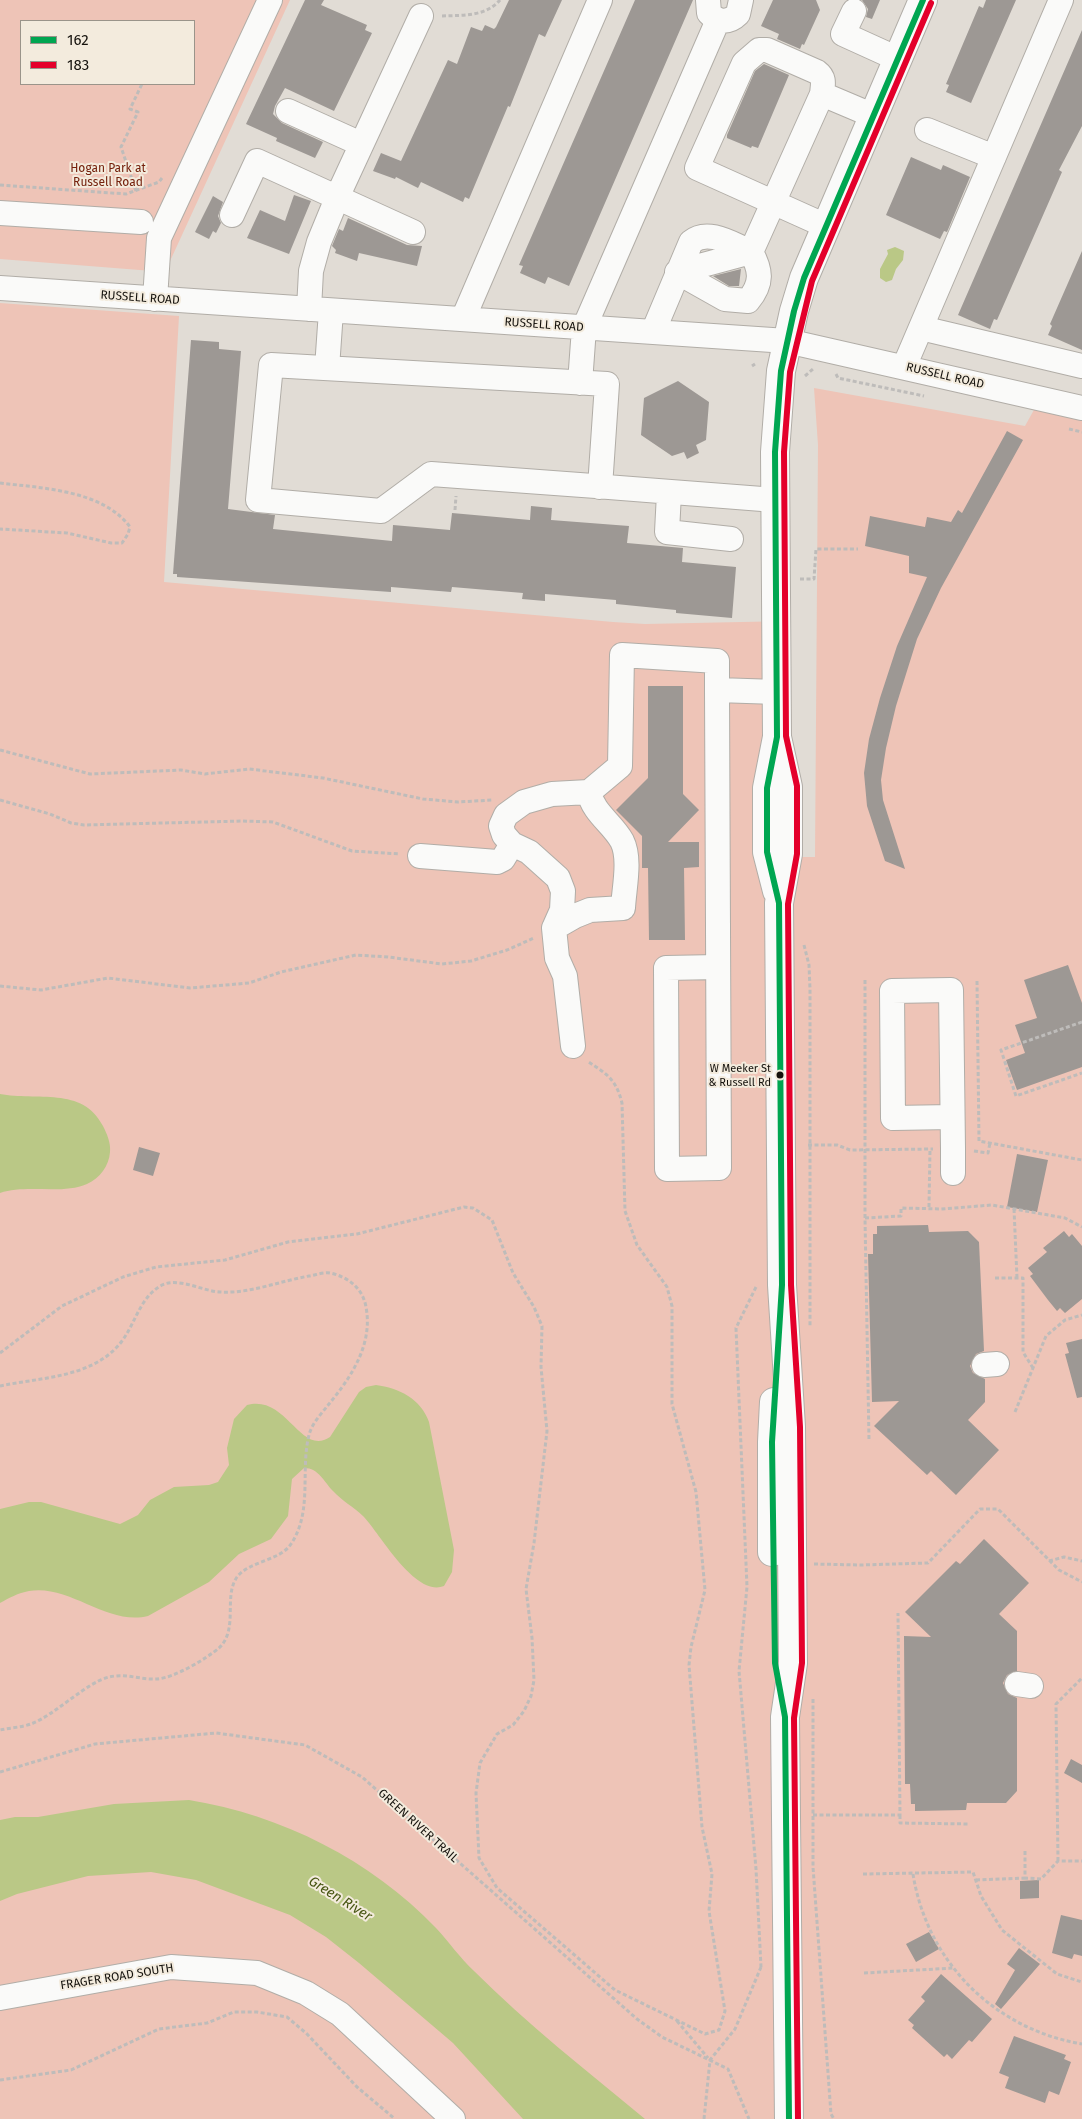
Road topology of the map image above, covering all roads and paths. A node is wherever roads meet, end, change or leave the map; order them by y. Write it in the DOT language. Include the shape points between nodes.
graph roads {
  1 [pos="270,0"];
  2 [pos="500,0"];
  3 [pos="600,0"];
  4 [pos="741,0"];
  5 [pos="923,0"];
  6 [pos="1061,0"];
  7 [pos="713,10"];
  8 [pos="854,11"];
  9 [pos="421,16"];
  10 [pos="898,59"];
  11 [pos="142,85"];
  12 [pos="822,94"];
  13 [pos="288,110"];
  14 [pos="874,116"];
  15 [pos="927,130"];
  16 [pos="362,144"];
  17 [pos="994,157"];
  18 [pos="164,176"];
  19 [pos="0,186"];
  20 [pos="136,191"];
  21 [pos="337,198"];
  22 [pos="773,202"];
  23 [pos="0,213"];
  24 [pos="232,215"];
  25 [pos="141,222"];
  26 [pos="826,226"];
  27 [pos="413,232"];
  28 [pos="751,252"];
  29 [pos="678,272"];
  30 [pos="0,288"];
  31 [pos="155,299"];
  32 [pos="320,310"];
  33 [pos="463,319"];
  34 [pos="584,328"];
  35 [pos="921,328"];
  36 [pos="653,332"];
  37 [pos="787,341"];
  38 [pos="1082,366"];
  39 [pos="904,367"];
  40 [pos="327,368"];
  41 [pos="580,383"];
  42 [pos="1082,408"];
  43 [pos="0,483"];
  44 [pos="600,487"];
  45 [pos="669,493"];
  46 [pos="775,500"];
  47 [pos="456,504"];
  48 [pos="455,510"];
  49 [pos="0,529"];
  50 [pos="731,539"];
  51 [pos="858,549"];
  52 [pos="800,579"];
  53 [pos="717,690"];
  54 [pos="777,692"];
  55 [pos="0,750"];
  56 [pos="590,792"];
  57 [pos="0,800"];
  58 [pos="517,807"];
  59 [pos="512,844"];
  60 [pos="420,856"];
  61 [pos="554,928"];
  62 [pos="718,967"];
  63 [pos="865,980"];
  64 [pos="977,981"];
  65 [pos="0,986"];
  66 [pos="1082,1022"];
  67 [pos="574,1046"];
  68 [pos="1082,1073"];
  69 [pos="952,1117"];
  70 [pos="990,1143"];
  71 [pos="864,1149"];
  72 [pos="930,1149"];
  73 [pos="953,1149"];
  74 [pos="1082,1160"];
  75 [pos="953,1173"];
  76 [pos="808,1189"];
  77 [pos="929,1208"];
  78 [pos="1014,1209"];
  79 [pos="865,1218"];
  80 [pos="1082,1227"];
  81 [pos="994,1278"];
  82 [pos="1017,1278"];
  83 [pos="769,1286"];
  84 [pos="1082,1315"];
  85 [pos="0,1354"];
  86 [pos="1033,1368"];
  87 [pos="0,1386"];
  88 [pos="1014,1412"];
  89 [pos="869,1440"];
  90 [pos="1049,1561"];
  91 [pos="1082,1562"];
  92 [pos="812,1564"];
  93 [pos="1082,1582"];
  94 [pos="898,1613"];
  95 [pos="1082,1678"];
  96 [pos="785,1717"];
  97 [pos="0,1730"];
  98 [pos="0,1772"];
  99 [pos="900,1814"];
  100 [pos="813,1815"];
  101 [pos="970,1824"];
  102 [pos="814,1828"];
  103 [pos="1025,1850"];
  104 [pos="1058,1861"];
  105 [pos="1082,1861"];
  106 [pos="864,1874"];
  107 [pos="913,1874"];
  108 [pos="1025,1878"];
  109 [pos="976,1880"];
  110 [pos="766,1954"];
  111 [pos="760,1968"];
  112 [pos="954,1968"];
  113 [pos="864,1974"];
  114 [pos="1082,1982"];
  115 [pos="0,1998"];
  116 [pos="676,2020"];
  117 [pos="1082,2044"];
  118 [pos="710,2060"];
  119 [pos="0,2080"];
  120 [pos="395,2119"];
  121 [pos="453,2119"];
  122 [pos="704,2119"];
  123 [pos="748,2119"];
  124 [pos="789,2119"];
  125 [pos="834,2119"];
  1 -- 31 [label="street" via="159,238"];
  2 -- 9 [label="path" via="494,7 474,14"];
  3 -- 33 [label="street"];
  4 -- 7 [label="street" via="741,9 734,18 723,21"];
  5 -- 10 [label="main road"];
  6 -- 17 [label="street"];
  7 -- 34 [label="street"];
  8 -- 10 [label="street" via="843,34"];
  9 -- 16 [label="street"];
  10 -- 14 [label="main road"];
  11 -- 20 [label="path" via="130,109 138,112 121,146"];
  12 -- 14 [label="street"];
  12 -- 22 [label="street"];
  12 -- 22 [label="street" via="822,76 767,50 759,50 744,63 697,168"];
  13 -- 16 [label="street"];
  14 -- 26 [label="main road"];
  15 -- 17 [label="street"];
  16 -- 21 [label="street"];
  17 -- 35 [label="street"];
  18 -- 20 [label="path" via="159,182"];
  19 -- 20 [label="path" via="126,194"];
  21 -- 24 [label="street" via="257,161"];
  21 -- 27 [label="street"];
  21 -- 32 [label="street" via="318,242 311,271"];
  22 -- 26 [label="street"];
  22 -- 28 [label="street"];
  23 -- 25 [label="street"];
  26 -- 37 [label="main road" via="804,278"];
  28 -- 29 [label="street" via="707,235 698,236 690,242"];
  28 -- 29 [label="street" via="760,268 748,301 725,299"];
  29 -- 36 [label="street"];
  30 -- 31 [label="street, RUSSELL ROAD"];
  31 -- 32 [label="street, RUSSELL ROAD"];
  32 -- 33 [label="street, RUSSELL ROAD"];
  32 -- 40 [label="street"];
  33 -- 34 [label="street, RUSSELL ROAD"];
  34 -- 36 [label="street, RUSSELL ROAD"];
  34 -- 41 [label="street"];
  35 -- 38 [label="street"];
  35 -- 39 [label="street"];
  36 -- 37 [label="street, RUSSELL ROAD"];
  37 -- 39 [label="street, RUSSELL ROAD"];
  37 -- 46 [label="main road" via="778,388"];
  39 -- 42 [label="street, RUSSELL ROAD"];
  40 -- 41 [label="street"];
  40 -- 44 [label="street" via="271,365 258,500 381,511 431,474"];
  41 -- 44 [label="street" via="607,384"];
  43 -- 49 [label="path" via="74,494 123,518 130,527 122,542 67,533"];
  44 -- 45 [label="street"];
  45 -- 46 [label="street"];
  45 -- 50 [label="street" via="667,532"];
  46 -- 54 [label="main road"];
  47 -- 48 [label="path"];
  51 -- 52 [label="path" via="816,549 814,579"];
  53 -- 54 [label="street"];
  53 -- 56 [label="street" via="717,661 622,655 620,766"];
  53 -- 62 [label="street"];
  54 -- 83 [label="main road" via="776,737 767,788 767,852 779,903"];
  55 -- 58 [label="path" via="90,774 181,770 205,774 249,769 323,778 423,799 458,802 488,799"];
  56 -- 58 [label="street" via="552,794"];
  56 -- 61 [label="street" via="591,804 621,841 626,854 623,908 590,910"];
  57 -- 60 [label="path" via="84,825 273,822 352,851"];
  58 -- 59 [label="street" via="506,815 501,826"];
  59 -- 60 [label="street" via="497,862"];
  59 -- 61 [label="street" via="529,852 558,878 563,891 562,910"];
  61 -- 65 [label="path" via="507,950 471,961 442,964 356,955 239,984 190,988 108,978 41,990"];
  61 -- 67 [label="street"];
  62 -- 62 [label="street" via="719,1168 667,1169 666,968"];
  63 -- 71 [label="path"];
  64 -- 70 [label="path" via="979,1141"];
  66 -- 68 [label="path" via="1001,1050 1016,1096"];
  67 -- 116 [label="path" via="583,1059 609,1076 618,1087 622,1104 625,1211 637,1245 667,1287 672,1306 672,1404 696,1492 704,1590 690,1647 689,1665 702,1827 712,1874 709,1911 726,2012 719,2030 706,2034"];
  69 -- 69 [label="street" via="951,990 892,991 893,1118"];
  69 -- 73 [label="street"];
  70 -- 73 [label="path" via="988,1153"];
  70 -- 74 [label="path"];
  71 -- 72 [label="path"];
  71 -- 76 [label="path" via="850,1150 837,1145 808,1147"];
  71 -- 79 [label="path"];
  72 -- 73 [label="path"];
  72 -- 77 [label="path"];
  73 -- 75 [label="street"];
  77 -- 78 [label="path" via="992,1205"];
  77 -- 79 [label="path" via="902,1208 901,1216"];
  78 -- 80 [label="path" via="1065,1218"];
  78 -- 82 [label="path"];
  79 -- 89 [label="path"];
  81 -- 82 [label="path"];
  82 -- 86 [label="path" via="1023,1278 1023,1352"];
  83 -- 96 [label="main road" via="775,1663"];
  83 -- 96 [label="main road" via="791,1427 793,1663"];
  83 -- 111 [label="path" via="736,1328 747,1587 739,1671 756,1870"];
  84 -- 86 [label="path" via="1065,1320 1046,1336"];
  85 -- 116 [label="path" via="62,1306 123,1277 156,1267 225,1260 288,1242 357,1234 464,1207 473,1208 492,1220 513,1274 542,1326 541,1367 547,1431 526,1589 534,1680 524,1711 513,1725 497,1734 480,1763 476,1792 479,1858 497,1888 615,1990"];
  86 -- 88 [label="path"];
  87 -- 97 [label="path" via="52,1377 102,1360 124,1337 147,1297 166,1283 238,1292 328,1273 356,1286 363,1293 369,1326 353,1373 315,1421 309,1434 303,1518 298,1532 289,1548 239,1575 234,1584 229,1633 222,1645 181,1671 158,1680 126,1675 107,1677 32,1724"];
  90 -- 91 [label="path" via="1064,1557"];
  90 -- 92 [label="path" via="998,1509 980,1509 928,1563"];
  90 -- 93 [label="path"];
  94 -- 99 [label="path"];
  95 -- 104 [label="path" via="1056,1704"];
  96 -- 124 [label="main road"];
  98 -- 118 [label="path, GREEN RIVER TRAIL" via="95,1744 216,1733 305,1745 362,1777 637,2019 662,2037"];
  99 -- 100 [label="path"];
  99 -- 101 [label="path" via="900,1823"];
  102 -- 125 [label="path" via="813,1868 831,2114"];
  103 -- 108 [label="path"];
  104 -- 105 [label="path"];
  104 -- 108 [label="path" via="1041,1879"];
  106 -- 107 [label="path"];
  107 -- 109 [label="path" via="973,1872"];
  107 -- 112 [label="path" via="917,1898 928,1925"];
  108 -- 109 [label="path"];
  109 -- 114 [label="path" via="981,1896 1002,1930 1057,1974"];
  110 -- 111 [label="path"];
  111 -- 118 [label="path" via="735,2029"];
  112 -- 113 [label="path"];
  112 -- 117 [label="path" via="998,2012 1032,2030"];
  115 -- 121 [label="street, FRAGER ROAD SOUTH" via="171,1967 257,1973 306,1993 340,2014"];
  116 -- 118 [label="path"];
  118 -- 122 [label="path"];
  118 -- 123 [label="path, GREEN RIVER TRAIL" via="728,2069"];
  119 -- 120 [label="path" via="71,2070 159,2029 207,2023 234,2012 257,2012 287,2017"];
}
